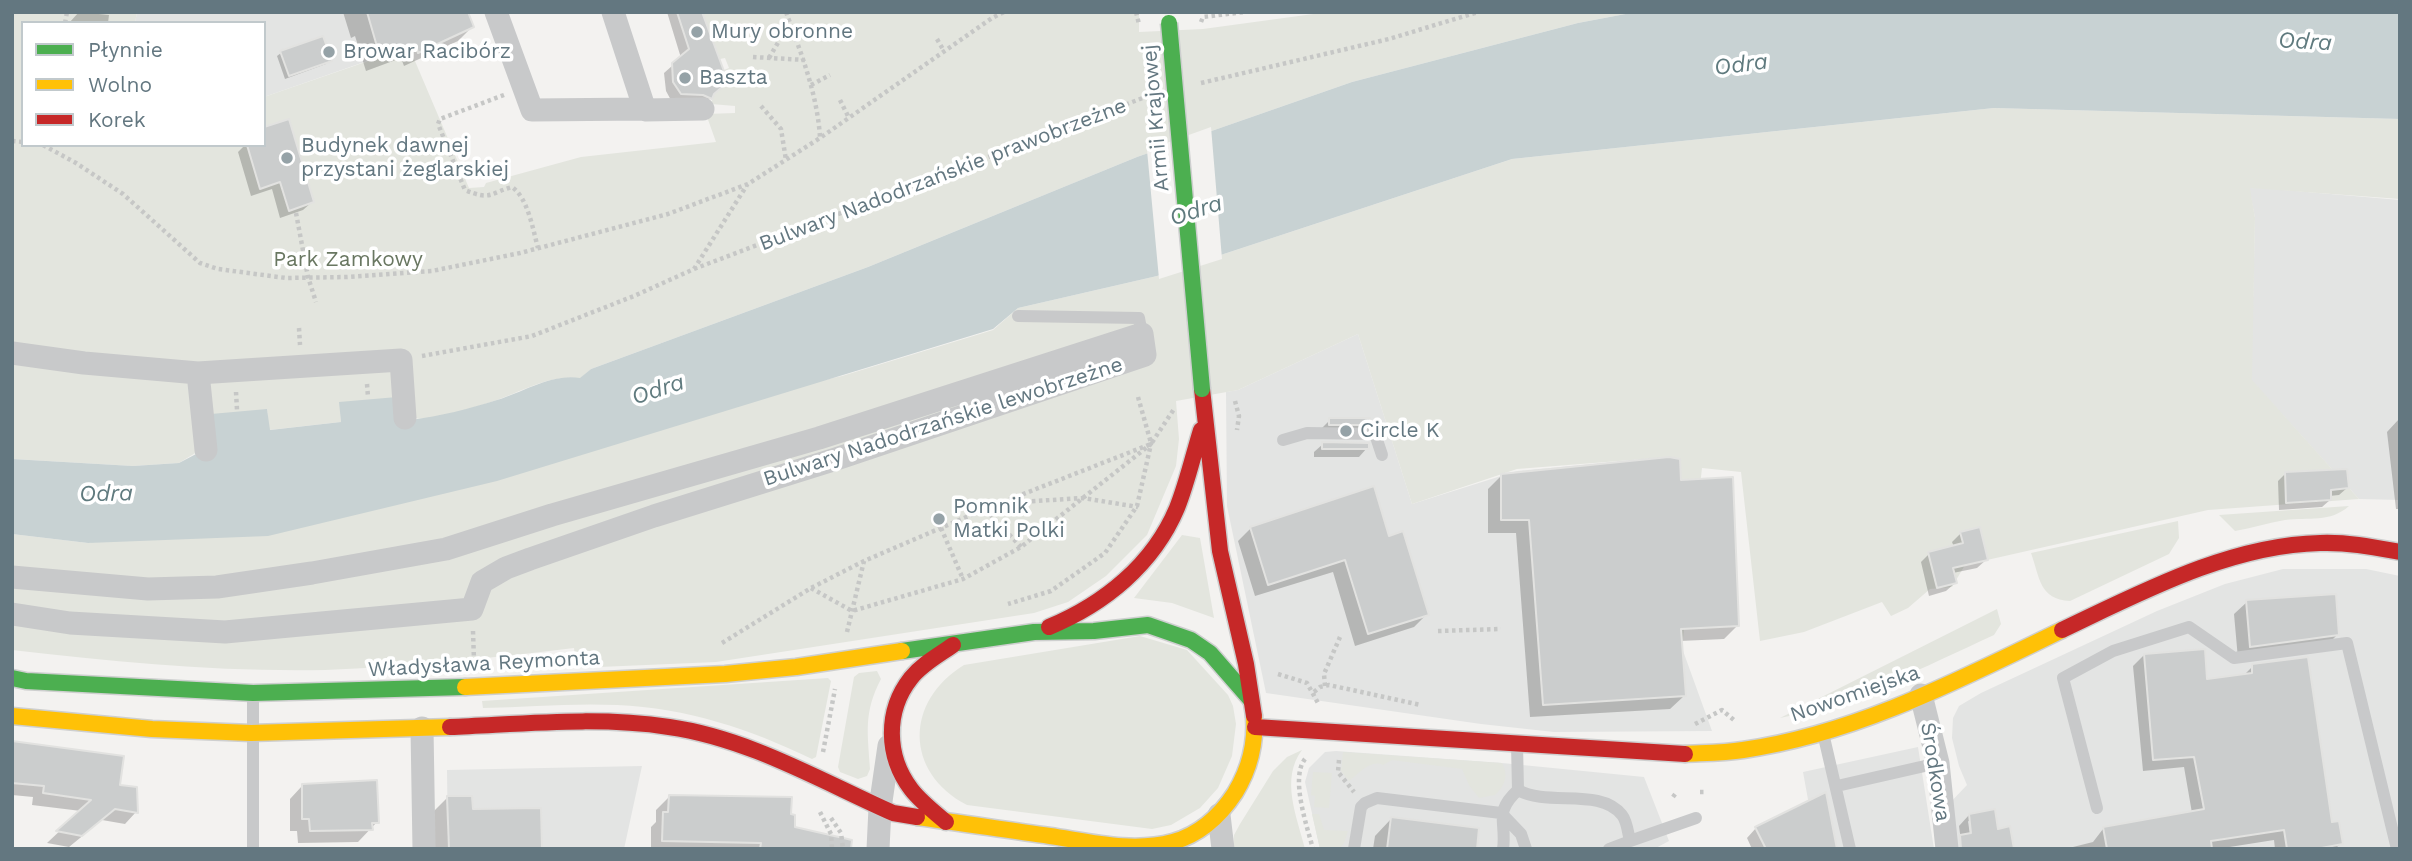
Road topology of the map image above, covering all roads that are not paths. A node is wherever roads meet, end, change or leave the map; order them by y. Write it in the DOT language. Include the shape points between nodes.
graph roads {
  1 [pos="613,12"];
  2 [pos="502,14"];
  3 [pos="1168,16"];
  4 [pos="645,109"];
  5 [pos="703,109"];
  6 [pos="1018,316"];
  7 [pos="1142,334"];
  8 [pos="12,353"];
  9 [pos="198,373"];
  10 [pos="405,418"];
  11 [pos="1205,418"];
  12 [pos="1283,440"];
  13 [pos="206,450"];
  14 [pos="1382,455"];
  15 [pos="2400,552"];
  16 [pos="12,577"];
  17 [pos="12,614"];
  18 [pos="1034,632"];
  19 [pos="956,643"];
  20 [pos="12,678"];
  21 [pos="253,693"];
  22 [pos="1921,695"];
  23 [pos="1254,704"];
  24 [pos="12,716"];
  25 [pos="1255,727"];
  26 [pos="422,728"];
  27 [pos="251,733"];
  28 [pos="891,733"];
  29 [pos="1822,733"];
  30 [pos="1517,744"];
  31 [pos="1938,763"];
  32 [pos="1836,786"];
  33 [pos="1518,790"];
  34 [pos="880,808"];
  35 [pos="2097,808"];
  36 [pos="1501,813"];
  37 [pos="1219,815"];
  38 [pos="1696,818"];
  39 [pos="946,822"];
  40 [pos="1630,841"];
  41 [pos="1142,848"];
  42 [pos="1943,848"];
  43 [pos="253,849"];
  44 [pos="424,849"];
  45 [pos="878,849"];
  46 [pos="1223,849"];
  47 [pos="1354,849"];
  48 [pos="1503,849"];
  49 [pos="1525,849"];
  50 [pos="1609,849"];
  51 [pos="1850,849"];
  52 [pos="2397,849"];
  1 -- 4 [label="street"];
  2 -- 4 [label="street" via="533,110"];
  3 -- 11 [label="main road, Armii Krajowej, bridge"];
  4 -- 5 [label="street"];
  6 -- 7 [label="lane" via="1139,318"];
  7 -- 16 [label="street, Bulwary Nadodrzańskie lewobrzeżne" via="819,438 446,549 217,587 148,589"];
  7 -- 17 [label="street, Bulwary Nadodrzańskie lewobrzeżne" via="1145,355 506,568 482,582 472,609 225,632 70,623"];
  8 -- 9 [label="street"];
  9 -- 10 [label="street" via="401,360"];
  9 -- 13 [label="street"];
  11 -- 18 [label="main road, Armii Krajowej" via="1172,518 1144,560 1107,597"];
  11 -- 23 [label="main road, Armii Krajowej" via="1221,558"];
  12 -- 14 [label="lane" via="1307,433 1375,434"];
  15 -- 22 [label="main road, Nowomiejska" via="2331,542 2276,547 2230,559 2153,587"];
  18 -- 19 [label="main road, Władysława Reymonta"];
  18 -- 23 [label="main road" via="1148,625 1167,629 1210,653"];
  19 -- 21 [label="main road, Władysława Reymonta" via="725,674"];
  19 -- 28 [label="main road" via="910,679 896,705"];
  20 -- 21 [label="main road, Władysława Reymonta"];
  21 -- 27 [label="lane"];
  22 -- 29 [label="main road, Nowomiejska"];
  22 -- 31 [label="street, Środkowa"];
  23 -- 25 [label="main road, Armii Krajowej"];
  24 -- 27 [label="main road"];
  25 -- 30 [label="main road, Nowomiejska"];
  25 -- 37 [label="main road, Armii Krajowej" via="1245,776"];
  26 -- 27 [label="main road"];
  26 -- 34 [label="main road" via="573,722 671,727 741,745"];
  26 -- 44 [label="street"];
  27 -- 43 [label="lane"];
  28 -- 34 [label="street"];
  28 -- 39 [label="main road" via="895,758 908,786"];
  29 -- 30 [label="main road, Nowomiejska" via="1744,750 1680,754"];
  29 -- 32 [label="lane"];
  30 -- 33 [label="lane"];
  31 -- 32 [label="lane"];
  31 -- 42 [label="street, Środkowa"];
  32 -- 51 [label="lane"];
  33 -- 36 [label="lane"];
  33 -- 40 [label="lane" via="1532,797 1605,802 1623,816"];
  34 -- 39 [label="main road, Armii Krajowej"];
  34 -- 45 [label="street"];
  35 -- 52 [label="lane" via="2063,678 2113,651 2189,627 2234,658 2347,643"];
  36 -- 47 [label="lane" via="1377,798 1363,804"];
  36 -- 48 [label="lane"];
  36 -- 49 [label="lane" via="1521,834"];
  37 -- 41 [label="main road, Armii Krajowej" via="1184,839"];
  37 -- 46 [label="street"];
  38 -- 40 [label="lane"];
  39 -- 41 [label="main road, Armii Krajowej"];
  40 -- 50 [label="lane"];
}
